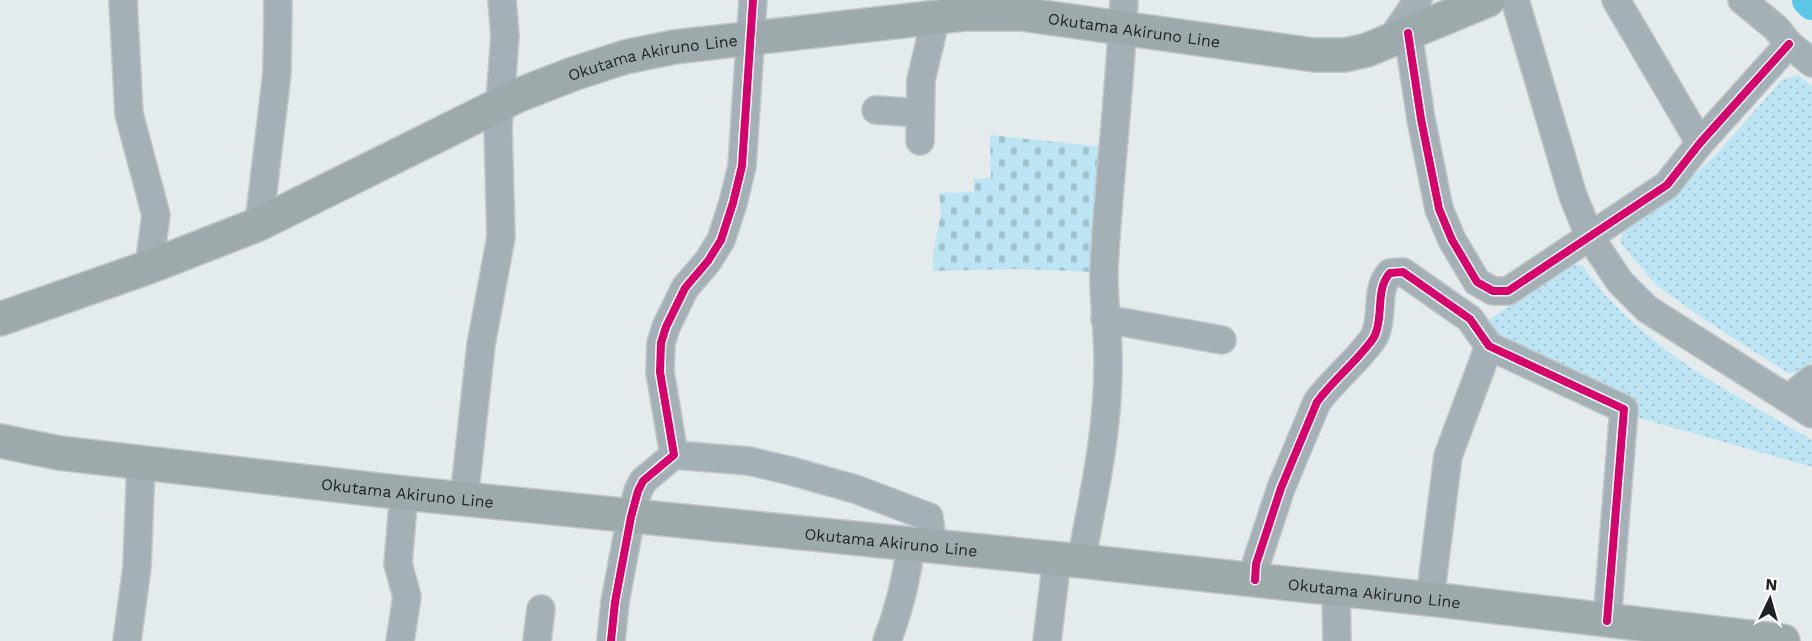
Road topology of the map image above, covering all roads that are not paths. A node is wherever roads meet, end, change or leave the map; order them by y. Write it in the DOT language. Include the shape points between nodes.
graph roads {
  1 [pos="123,0"];
  2 [pos="278,0"];
  3 [pos="502,0"];
  4 [pos="753,0"];
  5 [pos="1418,0"];
  6 [pos="1488,0"];
  7 [pos="1515,0"];
  8 [pos="1616,0"];
  9 [pos="1742,0"];
  10 [pos="1123,14"];
  11 [pos="936,17"];
  12 [pos="751,37"];
  13 [pos="1399,37"];
  14 [pos="1789,44"];
  15 [pos="1812,63"];
  16 [pos="501,103"];
  17 [pos="876,110"];
  18 [pos="919,113"];
  19 [pos="920,141"];
  20 [pos="1700,143"];
  21 [pos="260,224"];
  22 [pos="1590,237"];
  23 [pos="149,267"];
  24 [pos="0,319"];
  25 [pos="1105,319"];
  26 [pos="1222,340"];
  27 [pos="1489,346"];
  28 [pos="1812,379"];
  29 [pos="1788,399"];
  30 [pos="1812,414"];
  31 [pos="0,441"];
  32 [pos="674,455"];
  33 [pos="141,463"];
  34 [pos="404,493"];
  35 [pos="464,499"];
  36 [pos="631,517"];
  37 [pos="922,546"];
  38 [pos="1069,560"];
  39 [pos="1256,580"];
  40 [pos="1336,589"];
  41 [pos="1430,599"];
  42 [pos="541,609"];
  43 [pos="1608,621"];
  44 [pos="127,641"];
  45 [pos="400,641"];
  46 [pos="537,641"];
  47 [pos="611,641"];
  48 [pos="887,641"];
  49 [pos="1047,641"];
  50 [pos="1337,641"];
  51 [pos="1784,641"];
  1 -- 23 [label="street" via="129,114 156,214"];
  2 -- 21 [label="street" via="277,73"];
  3 -- 16 [label="street" via="505,36"];
  4 -- 12 [label="street"];
  5 -- 13 [label="street"];
  6 -- 13 [label="main road, Okutama Akiruno Line"];
  7 -- 22 [label="street" via="1573,196"];
  8 -- 20 [label="street"];
  9 -- 14 [label="street"];
  10 -- 11 [label="main road, Okutama Akiruno Line"];
  10 -- 13 [label="main road, Okutama Akiruno Line" via="1328,56 1345,55"];
  10 -- 25 [label="street" via="1104,271"];
  11 -- 12 [label="main road, Okutama Akiruno Line"];
  11 -- 18 [label="street" via="921,80"];
  12 -- 16 [label="main road, Okutama Akiruno Line" via="625,57"];
  12 -- 32 [label="street" via="742,166 733,203 721,240 685,288 661,343 660,372"];
  13 -- 22 [label="street" via="1439,209 1477,282 1493,291 1508,291"];
  14 -- 15 [label="street"];
  14 -- 20 [label="street"];
  16 -- 21 [label="main road, Okutama Akiruno Line"];
  16 -- 35 [label="street" via="501,237 481,345"];
  17 -- 18 [label="street"];
  18 -- 19 [label="street"];
  20 -- 22 [label="street" via="1667,185"];
  21 -- 23 [label="main road, Okutama Akiruno Line"];
  22 -- 29 [label="street" via="1620,282 1647,309"];
  23 -- 24 [label="main road, Okutama Akiruno Line"];
  25 -- 26 [label="street"];
  25 -- 38 [label="street" via="1108,358 1102,455"];
  27 -- 39 [label="street" via="1470,319 1403,272 1390,273 1383,281 1375,336 1317,402 1309,420 1281,488 1256,564"];
  27 -- 41 [label="street" via="1448,456"];
  27 -- 43 [label="street" via="1624,409"];
  28 -- 29 [label="street"];
  29 -- 30 [label="street"];
  31 -- 33 [label="main road, Okutama Akiruno Line"];
  32 -- 36 [label="street" via="643,481"];
  32 -- 37 [label="street" via="749,461 855,489 929,518"];
  33 -- 34 [label="main road, Okutama Akiruno Line"];
  33 -- 44 [label="street" via="137,567"];
  34 -- 35 [label="main road, Okutama Akiruno Line"];
  34 -- 45 [label="street" via="398,564 407,597"];
  35 -- 36 [label="main road, Okutama Akiruno Line"];
  36 -- 37 [label="main road, Okutama Akiruno Line"];
  36 -- 47 [label="street"];
  37 -- 38 [label="main road, Okutama Akiruno Line"];
  37 -- 48 [label="street" via="908,567"];
  38 -- 39 [label="main road, Okutama Akiruno Line"];
  38 -- 49 [label="street"];
  39 -- 40 [label="main road, Okutama Akiruno Line"];
  40 -- 41 [label="main road, Okutama Akiruno Line"];
  40 -- 50 [label="street"];
  41 -- 43 [label="main road, Okutama Akiruno Line"];
  42 -- 46 [label="street"];
  43 -- 51 [label="main road, Okutama Akiruno Line"];
}
